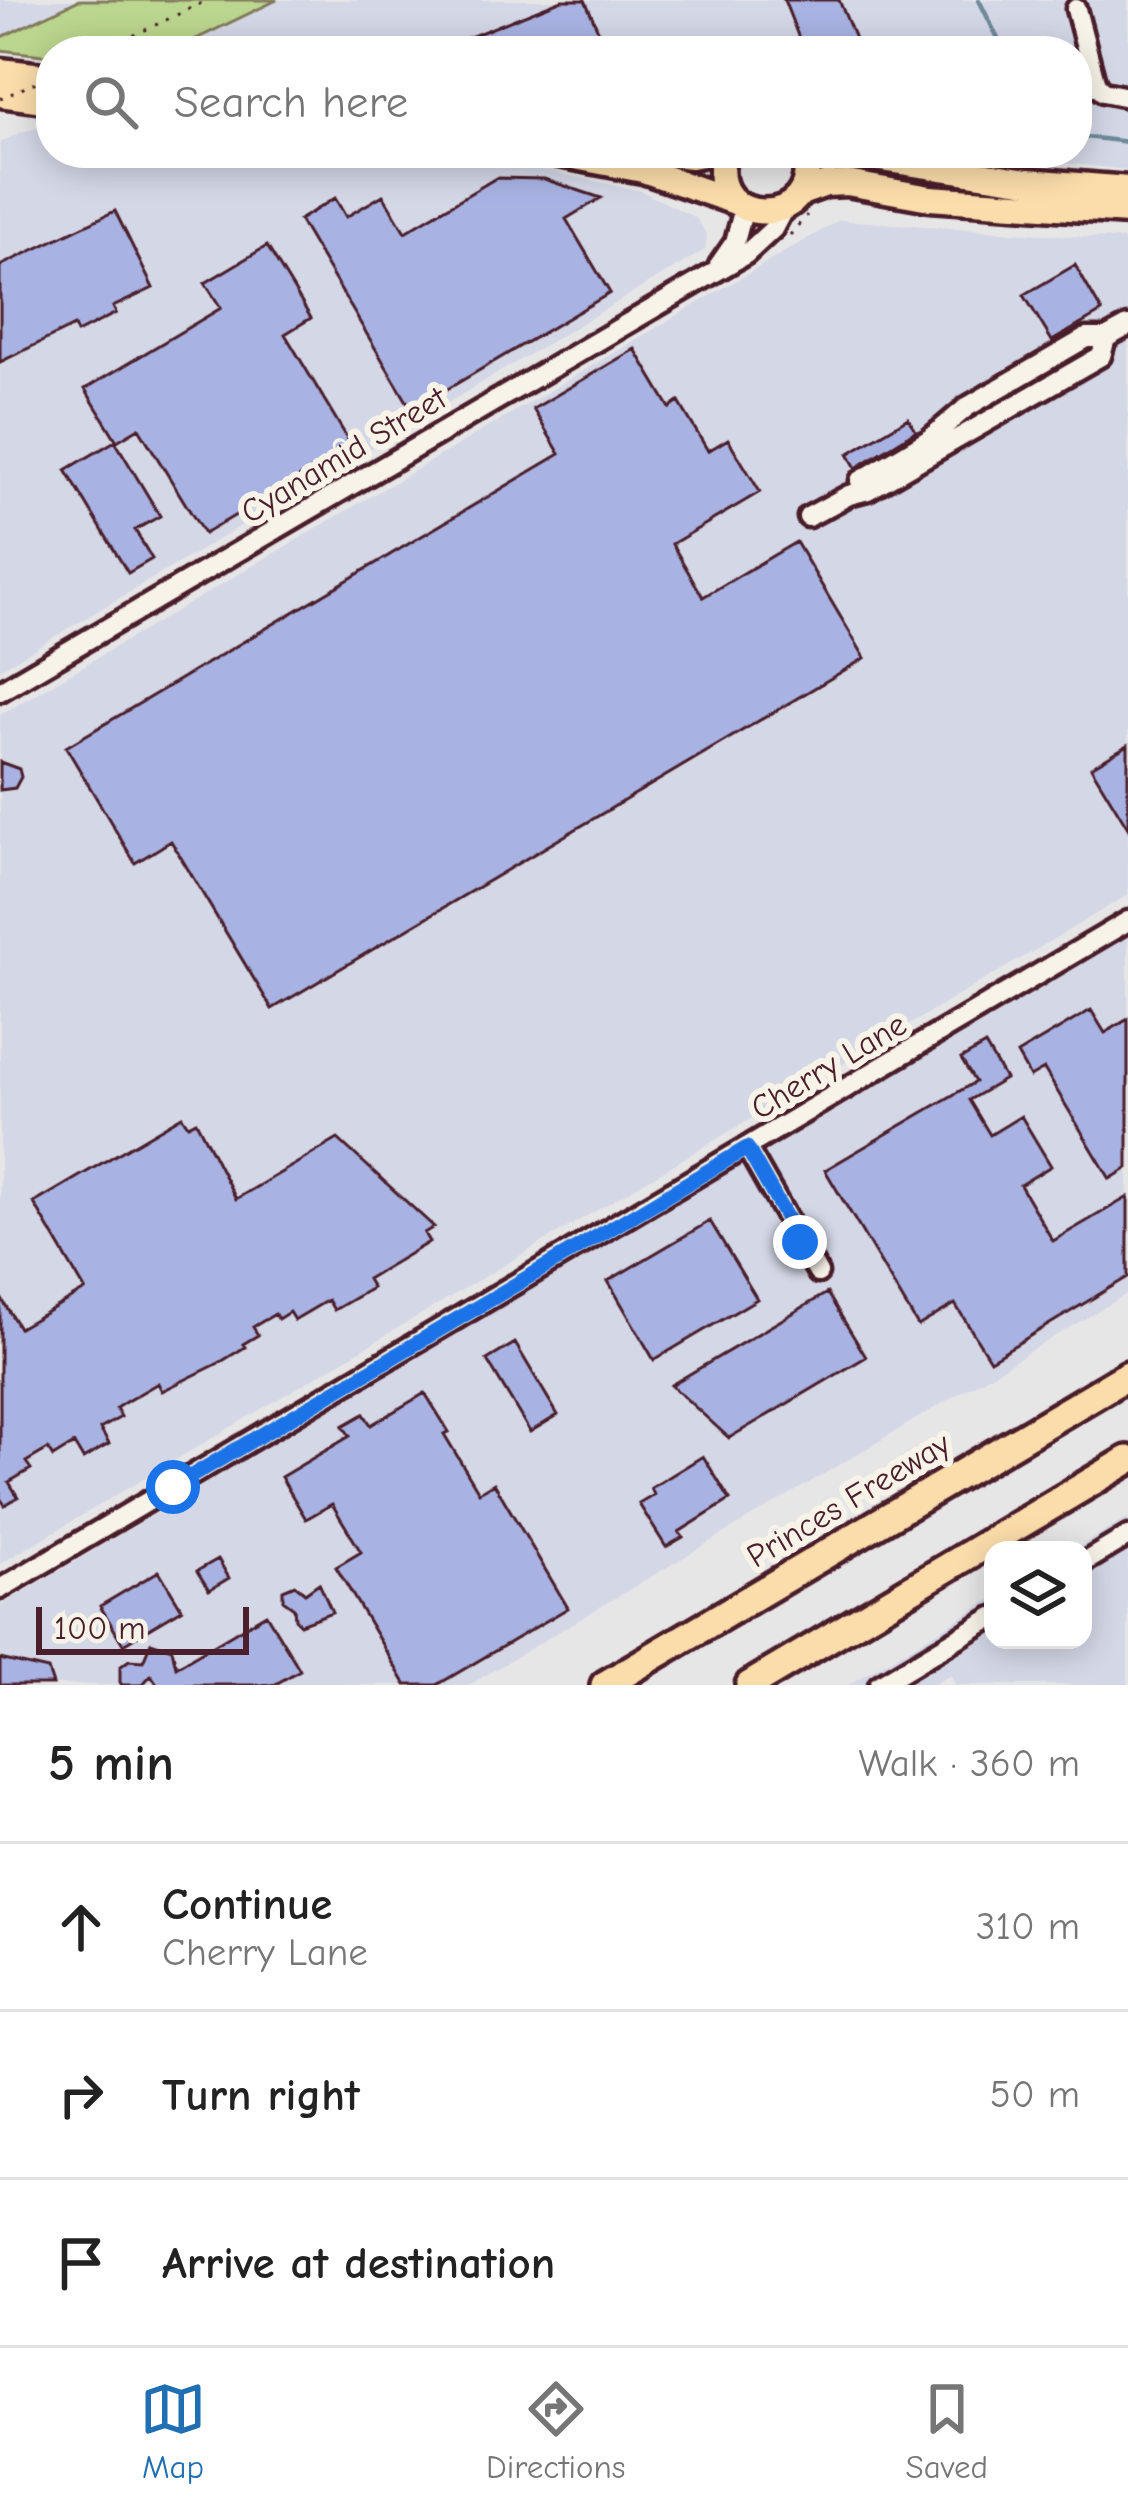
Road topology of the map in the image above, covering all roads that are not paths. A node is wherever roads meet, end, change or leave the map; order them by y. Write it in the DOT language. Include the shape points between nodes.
graph roads {
  1 [pos="1076,9"];
  2 [pos="1083,36"];
  3 [pos="1092,70"];
  4 [pos="0,71"];
  5 [pos="36,75"];
  6 [pos="0,96"];
  7 [pos="1128,97"];
  8 [pos="36,99"];
  9 [pos="633,168"];
  10 [pos="723,168"];
  11 [pos="808,168"];
  12 [pos="941,168"];
  13 [pos="1128,189"];
  14 [pos="798,204"];
  15 [pos="739,205"];
  16 [pos="1128,212"];
  17 [pos="716,268"];
  18 [pos="1128,326"];
  19 [pos="808,517"];
  20 [pos="0,691"];
  21 [pos="1128,921"];
  22 [pos="747,1148"];
  23 [pos="818,1273"];
  24 [pos="1128,1375"];
  25 [pos="1128,1460"];
  26 [pos="1128,1536"];
  27 [pos="1092,1558"];
  28 [pos="0,1589"];
  29 [pos="984,1622"];
  30 [pos="604,1685"];
  31 [pos="750,1685"];
  32 [pos="879,1685"];
  1 -- 2 [label="street"];
  3 -- 7 [label="street" via="1103,92"];
  4 -- 5 [label="main road"];
  6 -- 8 [label="main road"];
  9 -- 15 [label="main road"];
  10 -- 15 [label="main road" via="722,181"];
  11 -- 14 [label="main road"];
  12 -- 13 [label="main road"];
  14 -- 15 [label="main road" via="757,212"];
  14 -- 16 [label="main road" via="826,184 847,183 944,200"];
  14 -- 17 [label="street, Cyanamid Street" via="760,243"];
  15 -- 17 [label="street" via="735,242"];
  17 -- 20 [label="street, Cyanamid Street"];
  18 -- 19 [label="street" via="1086,338 967,407"];
  21 -- 22 [label="street, Cherry Lane"];
  22 -- 23 [label="street"];
  22 -- 28 [label="street, Cherry Lane"];
  24 -- 30 [label="highway, Princes Freeway"];
  25 -- 31 [label="highway"];
  26 -- 27 [label="street"];
  29 -- 32 [label="street"];
}
